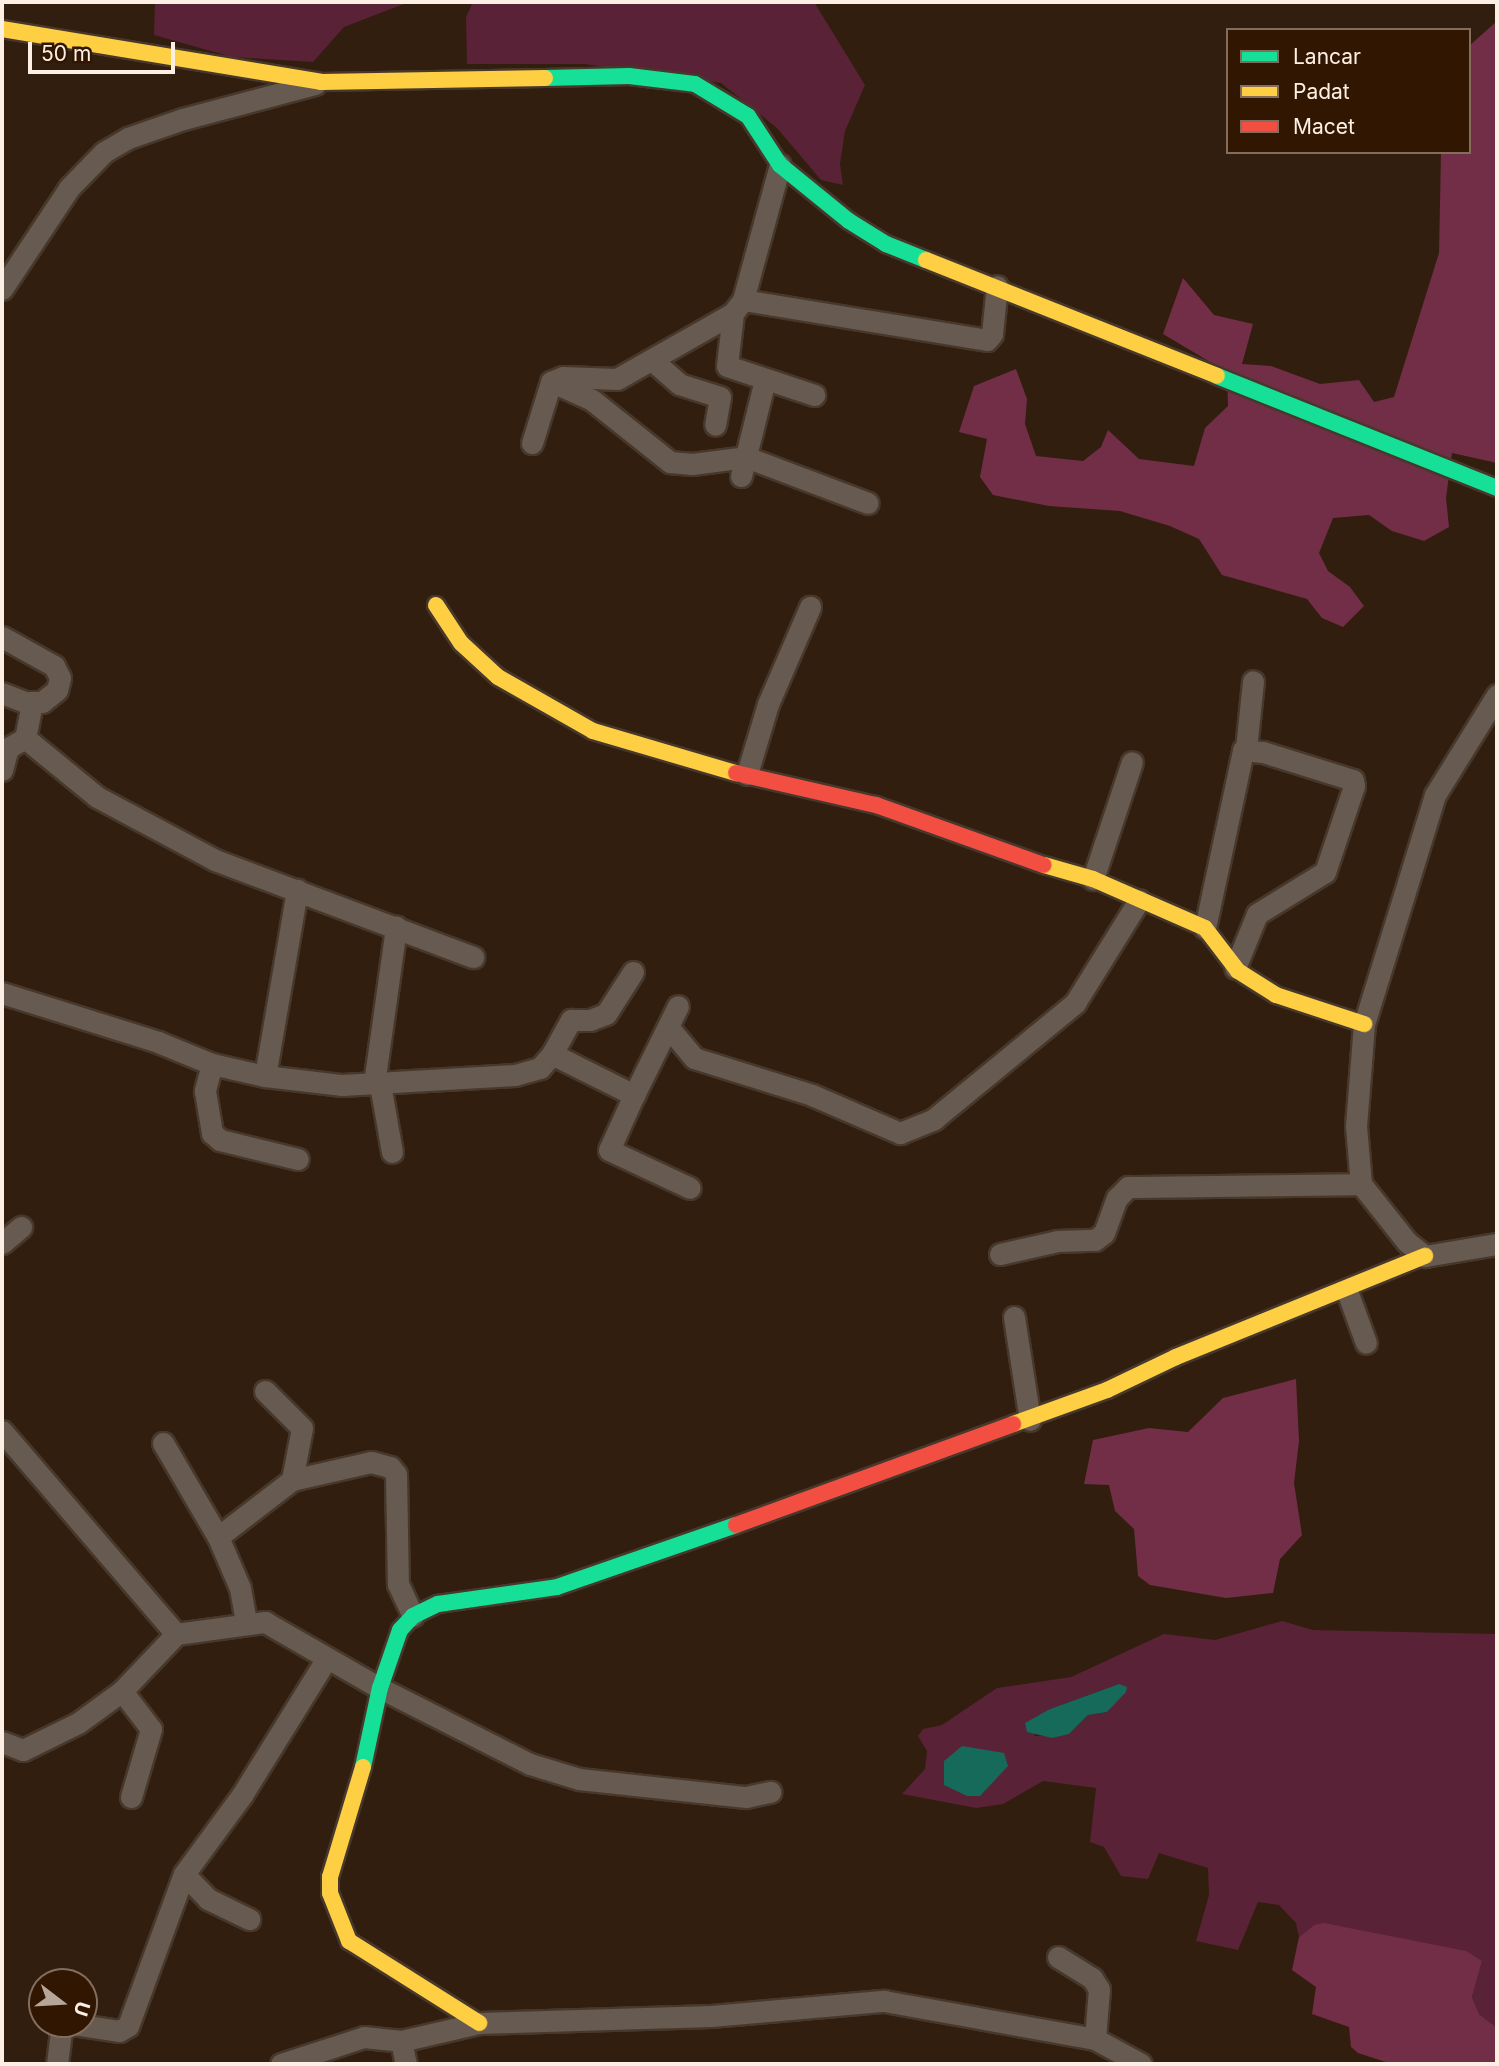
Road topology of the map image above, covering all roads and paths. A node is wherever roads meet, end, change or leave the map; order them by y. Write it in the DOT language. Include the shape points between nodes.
graph roads {
  1 [pos="2,29"];
  2 [pos="321,82"];
  3 [pos="780,165"];
  4 [pos="997,286"];
  5 [pos="2,289"];
  6 [pos="738,307"];
  7 [pos="653,360"];
  8 [pos="765,380"];
  9 [pos="551,382"];
  10 [pos="814,395"];
  11 [pos="715,425"];
  12 [pos="532,443"];
  13 [pos="743,467"];
  14 [pos="1497,488"];
  15 [pos="868,503"];
  16 [pos="436,605"];
  17 [pos="810,607"];
  18 [pos="2,637"];
  19 [pos="1253,681"];
  20 [pos="2,693"];
  21 [pos="1497,695"];
  22 [pos="32,702"];
  23 [pos="25,738"];
  24 [pos="1246,750"];
  25 [pos="1132,762"];
  26 [pos="2,770"];
  27 [pos="747,774"];
  28 [pos="1093,879"];
  29 [pos="298,890"];
  30 [pos="1139,900"];
  31 [pos="396,927"];
  32 [pos="1205,928"];
  33 [pos="473,957"];
  34 [pos="1236,968"];
  35 [pos="633,972"];
  36 [pos="2,993"];
  37 [pos="678,1006"];
  38 [pos="1364,1024"];
  39 [pos="669,1028"];
  40 [pos="552,1054"];
  41 [pos="212,1064"];
  42 [pos="265,1076"];
  43 [pos="377,1084"];
  44 [pos="634,1095"];
  45 [pos="392,1152"];
  46 [pos="298,1160"];
  47 [pos="1361,1184"];
  48 [pos="690,1188"];
  49 [pos="21,1227"];
  50 [pos="2,1243"];
  51 [pos="1497,1244"];
  52 [pos="1000,1254"];
  53 [pos="1425,1256"];
  54 [pos="1347,1291"];
  55 [pos="1014,1317"];
  56 [pos="1366,1343"];
  57 [pos="265,1391"];
  58 [pos="1030,1420"];
  59 [pos="2,1431"];
  60 [pos="163,1443"];
  61 [pos="292,1480"];
  62 [pos="218,1537"];
  63 [pos="412,1616"];
  64 [pos="246,1622"];
  65 [pos="176,1634"];
  66 [pos="327,1658"];
  67 [pos="380,1688"];
  68 [pos="122,1691"];
  69 [pos="2,1742"];
  70 [pos="770,1792"];
  71 [pos="131,1797"];
  72 [pos="184,1874"];
  73 [pos="249,1919"];
  74 [pos="1058,1957"];
  75 [pos="479,2023"];
  76 [pos="98,2028"];
  77 [pos="60,2038"];
  78 [pos="1094,2039"];
  79 [pos="401,2040"];
  80 [pos="57,2064"];
  81 [pos="281,2064"];
  82 [pos="406,2064"];
  83 [pos="1141,2064"];
  1 -- 2 [label="street"];
  2 -- 3 [label="street" via="629,76 695,84 748,116"];
  2 -- 5 [label="street" via="183,118 104,152 56,206"];
  3 -- 4 [label="street" via="879,240"];
  3 -- 6 [label="street"];
  4 -- 6 [label="street" via="992,334 987,340"];
  4 -- 14 [label="street"];
  6 -- 7 [label="street"];
  6 -- 8 [label="street" via="727,366"];
  7 -- 9 [label="street" via="617,379 563,377"];
  7 -- 11 [label="street" via="679,384 720,397"];
  8 -- 10 [label="street"];
  8 -- 13 [label="street"];
  9 -- 12 [label="street"];
  9 -- 13 [label="street" via="592,400 670,461"];
  13 -- 15 [label="street"];
  16 -- 27 [label="street" via="461,643 523,696 617,741"];
  17 -- 27 [label="street" via="768,704"];
  18 -- 22 [label="street" via="54,666 59,674 57,690 42,702"];
  19 -- 24 [label="street"];
  20 -- 22 [label="street"];
  21 -- 38 [label="street" via="1434,795"];
  22 -- 23 [label="street"];
  23 -- 26 [label="street" via="8,748"];
  23 -- 29 [label="street" via="97,797 215,860"];
  24 -- 32 [label="street"];
  24 -- 34 [label="street" via="1355,783 1325,872 1257,914"];
  25 -- 28 [label="street"];
  27 -- 28 [label="street" via="876,805 997,851"];
  28 -- 30 [label="street"];
  29 -- 31 [label="street"];
  29 -- 42 [label="street"];
  30 -- 32 [label="street"];
  30 -- 39 [label="street" via="1075,1003 934,1119 900,1133 812,1095 692,1057"];
  31 -- 33 [label="street"];
  31 -- 43 [label="street"];
  32 -- 34 [label="street"];
  34 -- 38 [label="street" via="1290,1002"];
  35 -- 40 [label="street" via="606,1014 571,1020"];
  36 -- 41 [label="street" via="158,1042"];
  37 -- 39 [label="street"];
  38 -- 47 [label="street" via="1356,1126"];
  39 -- 44 [label="street"];
  40 -- 43 [label="street" via="531,1072"];
  40 -- 44 [label="street"];
  41 -- 42 [label="street"];
  41 -- 46 [label="street" via="205,1091 212,1133"];
  42 -- 43 [label="street"];
  43 -- 45 [label="street"];
  44 -- 48 [label="street" via="609,1150"];
  47 -- 52 [label="street" via="1128,1187 1117,1198 1104,1233 1095,1240 1057,1241"];
  47 -- 53 [label="street" via="1390,1224"];
  49 -- 50 [label="street"];
  51 -- 53 [label="street"];
  53 -- 54 [label="street"];
  54 -- 56 [label="street"];
  54 -- 58 [label="street"];
  55 -- 58 [label="street"];
  57 -- 61 [label="street" via="302,1428"];
  58 -- 63 [label="street" via="557,1587 438,1604"];
  59 -- 65 [label="street"];
  60 -- 62 [label="street"];
  61 -- 62 [label="street"];
  61 -- 63 [label="street" via="371,1462 394,1470 398,1584"];
  62 -- 64 [label="street" via="240,1588"];
  63 -- 67 [label="street" via="400,1630"];
  64 -- 65 [label="street"];
  64 -- 66 [label="street" via="265,1622"];
  65 -- 68 [label="street"];
  66 -- 67 [label="street"];
  66 -- 72 [label="street" via="242,1795"];
  67 -- 70 [label="street" via="530,1764 579,1779 746,1797"];
  67 -- 75 [label="street" via="374,1731 330,1877 334,1914 349,1941"];
  68 -- 69 [label="street" via="78,1723 23,1750"];
  68 -- 71 [label="street" via="151,1728"];
  72 -- 73 [label="street" via="208,1899"];
  72 -- 76 [label="street" via="128,2026 119,2031"];
  74 -- 78 [label="street" via="1092,1978 1099,1989"];
  75 -- 78 [label="street" via="903,2002"];
  75 -- 79 [label="street"];
  77 -- 80 [label="street"];
  78 -- 83 [label="street"];
  79 -- 81 [label="street" via="364,2037"];
  79 -- 82 [label="street"];
}
